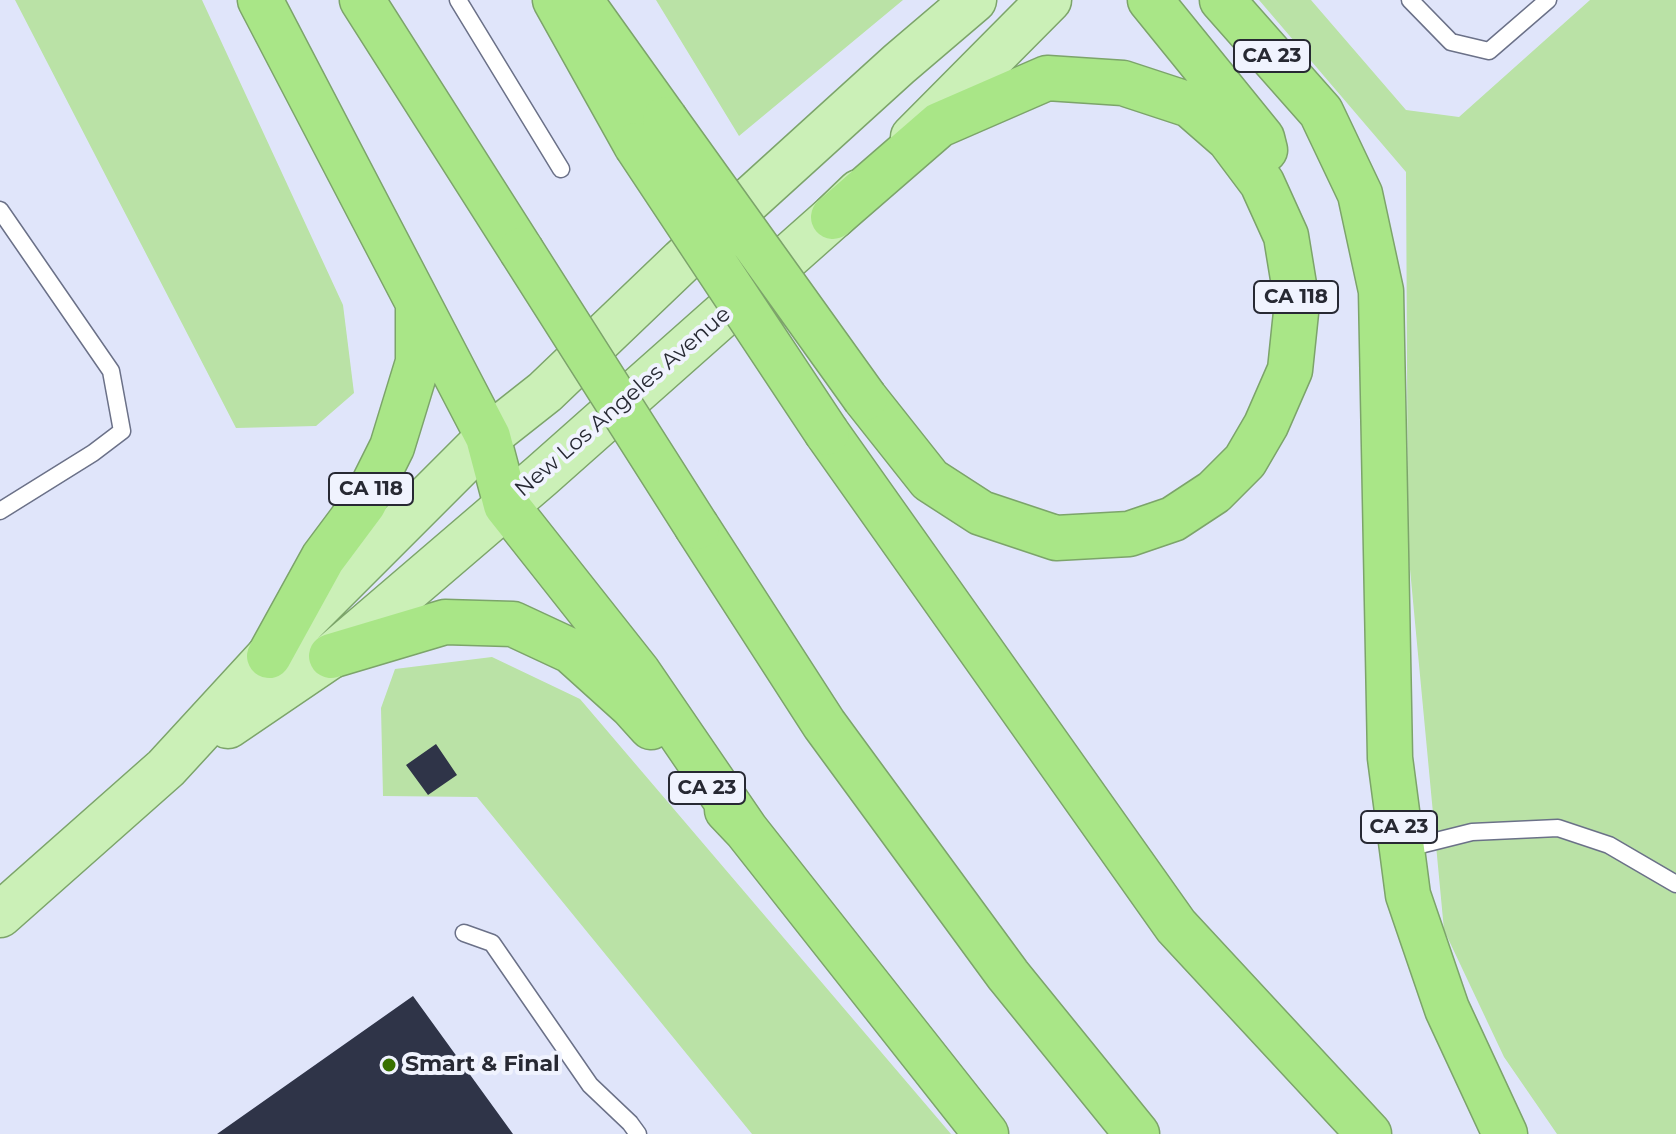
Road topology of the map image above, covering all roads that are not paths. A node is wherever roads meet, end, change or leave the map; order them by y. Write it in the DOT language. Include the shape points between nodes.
graph roads {
  1 [pos="260,0"];
  2 [pos="362,0"];
  3 [pos="458,0"];
  4 [pos="555,0"];
  5 [pos="581,0"];
  6 [pos="974,0"];
  7 [pos="1049,0"];
  8 [pos="1150,0"];
  9 [pos="1222,0"];
  10 [pos="1410,0"];
  11 [pos="1548,0"];
  12 [pos="651,132"];
  13 [pos="561,169"];
  14 [pos="0,210"];
  15 [pos="833,217"];
  16 [pos="1286,236"];
  17 [pos="418,300"];
  18 [pos="488,437"];
  19 [pos="506,505"];
  20 [pos="0,511"];
  21 [pos="269,656"];
  22 [pos="331,656"];
  23 [pos="166,768"];
  24 [pos="746,830"];
  25 [pos="1402,850"];
  26 [pos="1676,884"];
  27 [pos="0,915"];
  28 [pos="464,933"];
  29 [pos="638,1134"];
  30 [pos="986,1134"];
  31 [pos="1137,1134"];
  32 [pos="1369,1134"];
  33 [pos="1505,1134"];
  1 -- 17 [label="highway, CA 118"];
  2 -- 31 [label="highway, bridge" via="824,724 1008,975"];
  3 -- 13 [label="lane"];
  4 -- 12 [label="highway"];
  5 -- 12 [label="highway, CA 118"];
  6 -- 18 [label="main road, New Los Angeles Avenue / CA 23" via="682,261 545,392"];
  7 -- 15 [label="main road, New Los Angeles Avenue"];
  8 -- 16 [label="highway" via="1262,138"];
  9 -- 25 [label="highway, CA 23" via="1321,112 1360,194 1381,291 1390,758"];
  10 -- 11 [label="lane" via="1451,42 1489,51"];
  12 -- 16 [label="highway, CA 118, bridge" via="930,480 981,513 1056,538 1129,534 1173,519 1214,492 1245,461 1290,370 1297,303"];
  12 -- 32 [label="highway, bridge" via="827,433 1176,926"];
  14 -- 20 [label="lane" via="111,371 122,431"];
  15 -- 16 [label="highway, CA 118" via="939,125 1047,78 1123,83 1190,105 1229,139 1262,183"];
  15 -- 19 [label="main road, New Los Angeles Avenue / CA 118"];
  17 -- 18 [label="highway"];
  17 -- 21 [label="highway, CA 118" via="418,362 392,447 364,503 323,558"];
  18 -- 19 [label="highway"];
  18 -- 21 [label="main road, New Los Angeles Avenue / CA 23"];
  19 -- 22 [label="main road, New Los Angeles Avenue / CA 118"];
  19 -- 24 [label="highway" via="638,672"];
  21 -- 23 [label="main road, New Los Angeles Avenue / CA 23"];
  22 -- 23 [label="main road, New Los Angeles Avenue / CA 23"];
  22 -- 24 [label="highway, CA 23" via="445,622 513,624 571,651 632,706"];
  23 -- 27 [label="main road, New Los Angeles Avenue / CA 23"];
  24 -- 30 [label="highway, CA 23"];
  25 -- 26 [label="lane" via="1472,832 1558,828 1609,845"];
  25 -- 33 [label="highway, CA 23" via="1408,895 1447,1009"];
  28 -- 29 [label="lane" via="492,943 590,1085"];
}
